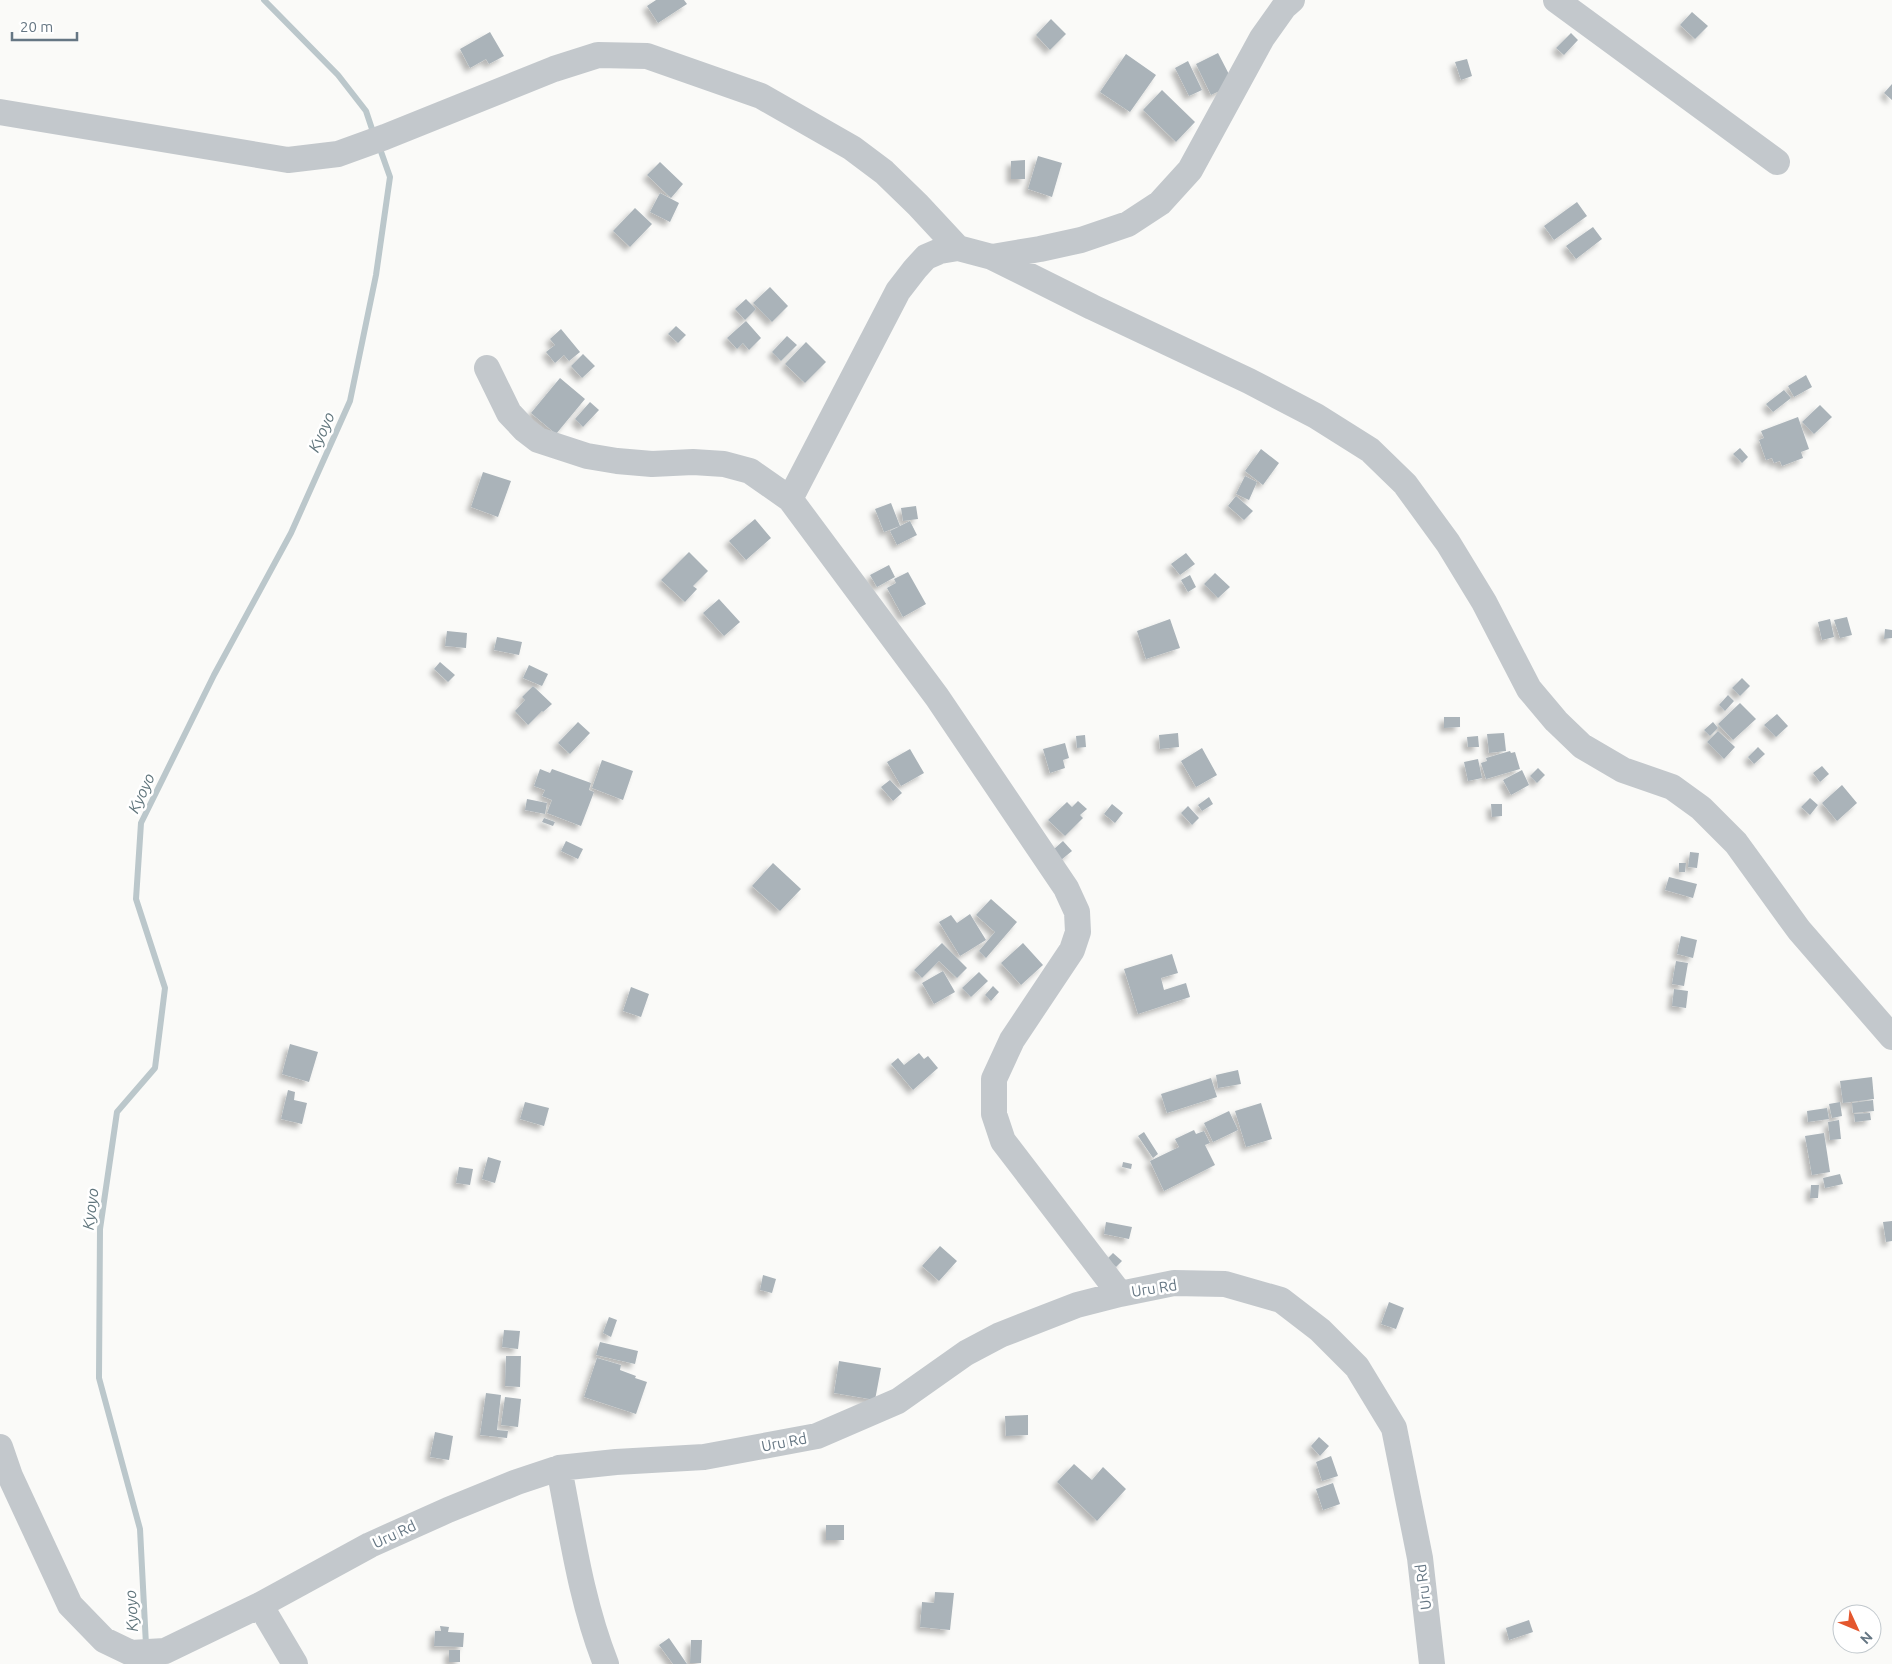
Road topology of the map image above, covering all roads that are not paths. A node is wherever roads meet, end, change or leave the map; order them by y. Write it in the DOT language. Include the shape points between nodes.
graph roads {
  1 [pos="1292,0"];
  2 [pos="1556,0"];
  3 [pos="0,112"];
  4 [pos="1776,162"];
  5 [pos="958,248"];
  6 [pos="992,257"];
  7 [pos="487,368"];
  8 [pos="790,498"];
  9 [pos="1892,1037"];
  10 [pos="1120,1294"];
  11 [pos="0,1447"];
  12 [pos="559,1468"];
  13 [pos="260,1605"];
  14 [pos="295,1664"];
  15 [pos="606,1664"];
  16 [pos="1432,1664"];
  1 -- 6 [label="street" via="1262,38 1190,170 1160,203 1128,224 1081,240"];
  2 -- 4 [label="street"];
  3 -- 5 [label="street" via="288,160 338,154 554,69 598,55 646,56 761,96 852,148 884,172"];
  5 -- 6 [label="street"];
  5 -- 8 [label="street" via="940,250 926,257 898,291"];
  6 -- 9 [label="street" via="1249,381 1316,416 1370,450 1405,484 1448,542 1484,602 1528,689 1556,721 1582,746 1622,770 1672,787 1702,808 1736,842 1799,930"];
  7 -- 8 [label="street" via="508,413 538,440 586,456 617,461 724,464 750,471"];
  8 -- 10 [label="street" via="936,697 1066,888 1077,912 1078,932 1072,950 1012,1040 994,1079 994,1114 1003,1141"];
  10 -- 12 [label="street, Uru Rd" via="1077,1305 1000,1335 966,1354 898,1401 817,1436 704,1457"];
  10 -- 16 [label="street, Uru Rd" via="1174,1283 1225,1284 1281,1300 1320,1330 1357,1367 1394,1428 1420,1558"];
  11 -- 13 [label="street, Uru Rd" via="10,1476 70,1605 104,1640 131,1653 165,1651"];
  12 -- 13 [label="street, Uru Rd" via="465,1503 370,1545"];
  12 -- 15 [label="street" via="579,1574"];
  13 -- 14 [label="street"];
}
